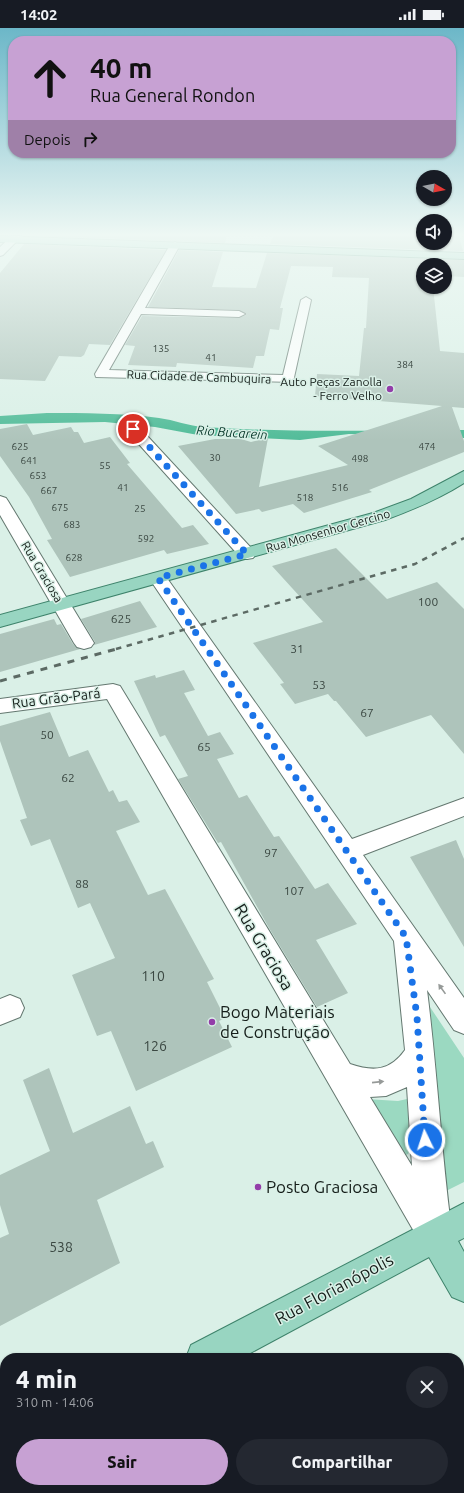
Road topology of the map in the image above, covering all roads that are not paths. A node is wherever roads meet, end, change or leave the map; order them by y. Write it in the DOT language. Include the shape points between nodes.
graph roads {
  1 [pos="141,304"];
  2 [pos="305,304"];
  3 [pos="137,311"];
  4 [pos="239,314"];
  5 [pos="133,429"];
  6 [pos="464,476"];
  7 [pos="0,501"];
  8 [pos="247,554"];
  9 [pos="158,578"];
  10 [pos="61,604"];
  11 [pos="0,621"];
  12 [pos="84,643"];
  13 [pos="113,691"];
  14 [pos="0,706"];
  15 [pos="464,807"];
  16 [pos="346,850"];
  17 [pos="406,937"];
  18 [pos="464,1021"];
  19 [pos="420,1052"];
  20 [pos="340,1075"];
  21 [pos="464,1220"];
  22 [pos="435,1235"];
  23 [pos="464,1285"];
  24 [pos="213,1353"];
  1 -- 3 [label="street"];
  2 -- 3 [label="street, Rua Cidade de Cambuquira" via="288,379 101,374"];
  3 -- 4 [label="street"];
  5 -- 8 [label="street"];
  6 -- 8 [label="main road, Rua Monsenhor Gercino" via="448,488 400,510"];
  7 -- 10 [label="street, Rua Graciosa"];
  8 -- 9 [label="main road, Rua Monsenhor Gercino"];
  9 -- 10 [label="main road, Rua Monsenhor Gercino"];
  9 -- 16 [label="street"];
  10 -- 11 [label="main road, Rua Monsenhor Gercino"];
  10 -- 12 [label="street, Rua Graciosa"];
  13 -- 14 [label="street, Rua Grão-Pará"];
  13 -- 20 [label="street, Rua Graciosa"];
  15 -- 16 [label="street"];
  16 -- 17 [label="street"];
  18 -- 17 [label="street, one-way"];
  17 -- 19 [label="street"];
  20 -- 19 [label="street, one-way" via="359,1082 378,1084 396,1078 411,1068"];
  19 -- 22 [label="street" via="427,1170"];
  20 -- 22 [label="street, Rua Graciosa"];
  21 -- 22 [label="main road, Rua Florianópolis"];
  22 -- 23 [label="main road, Rua Graciosa"];
  22 -- 24 [label="main road, Rua Florianópolis"];
}
